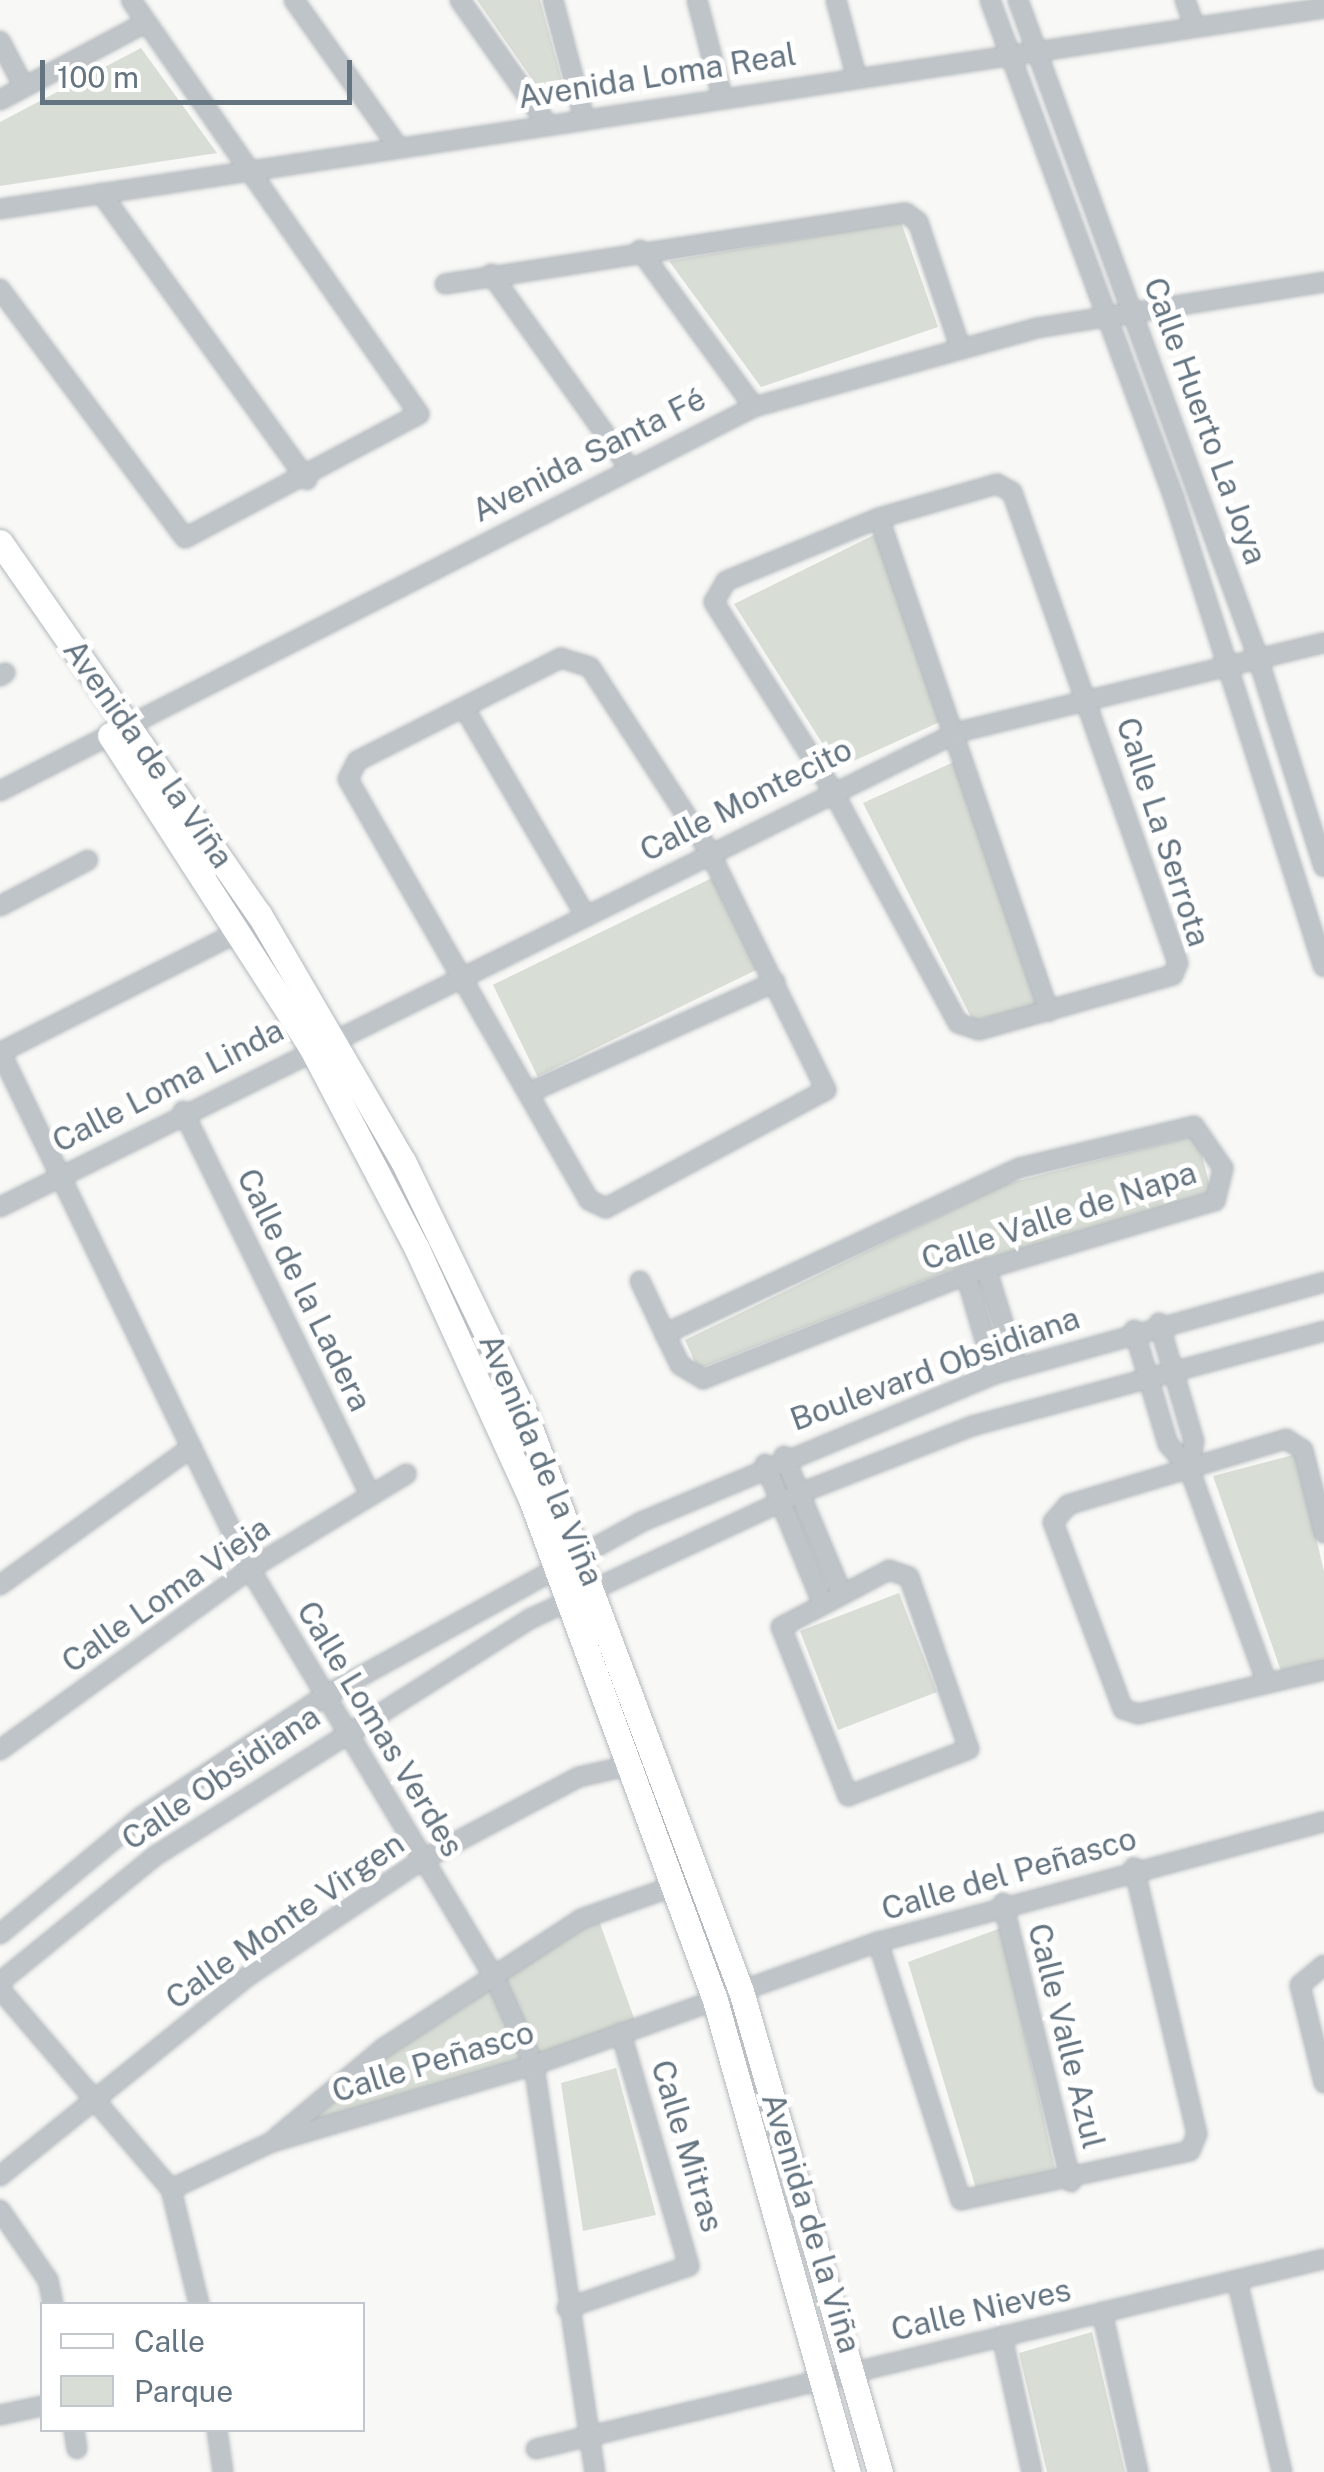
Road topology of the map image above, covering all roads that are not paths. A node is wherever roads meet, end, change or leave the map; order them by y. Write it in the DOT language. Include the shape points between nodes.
graph roads {
  1 [pos="131,0"];
  2 [pos="294,0"];
  3 [pos="460,0"];
  4 [pos="553,0"];
  5 [pos="697,0"];
  6 [pos="836,0"];
  7 [pos="990,0"];
  8 [pos="1018,0"];
  9 [pos="1185,0"];
  10 [pos="1324,8"];
  11 [pos="143,24"];
  12 [pos="1194,25"];
  13 [pos="0,41"];
  14 [pos="1033,48"];
  15 [pos="1006,52"];
  16 [pos="856,75"];
  17 [pos="24,88"];
  18 [pos="722,96"];
  19 [pos="0,100"];
  20 [pos="584,118"];
  21 [pos="547,124"];
  22 [pos="398,147"];
  23 [pos="253,170"];
  24 [pos="101,193"];
  25 [pos="0,209"];
  26 [pos="640,250"];
  27 [pos="491,274"];
  28 [pos="1324,282"];
  29 [pos="445,284"];
  30 [pos="0,289"];
  31 [pos="1134,309"];
  32 [pos="1106,314"];
  33 [pos="960,346"];
  34 [pos="754,406"];
  35 [pos="628,466"];
  36 [pos="307,480"];
  37 [pos="879,518"];
  38 [pos="0,542"];
  39 [pos="1324,643"];
  40 [pos="1257,656"];
  41 [pos="1228,661"];
  42 [pos="1088,697"];
  43 [pos="466,711"];
  44 [pos="119,730"];
  45 [pos="958,732"];
  46 [pos="831,788"];
  47 [pos="0,791"];
  48 [pos="709,851"];
  49 [pos="88,860"];
  50 [pos="1324,867"];
  51 [pos="0,906"];
  52 [pos="586,916"];
  53 [pos="238,932"];
  54 [pos="1324,967"];
  55 [pos="464,973"];
  56 [pos="775,982"];
  57 [pos="1049,1012"];
  58 [pos="321,1042"];
  59 [pos="0,1052"];
  60 [pos="528,1093"];
  61 [pos="184,1111"];
  62 [pos="61,1175"];
  63 [pos="0,1206"];
  64 [pos="986,1268"];
  65 [pos="966,1275"];
  66 [pos="640,1281"];
  67 [pos="1324,1282"];
  68 [pos="1159,1323"];
  69 [pos="1134,1330"];
  70 [pos="1324,1330"];
  71 [pos="665,1334"];
  72 [pos="1172,1365"];
  73 [pos="1017,1367"];
  74 [pos="1147,1372"];
  75 [pos="995,1374"];
  76 [pos="192,1447"];
  77 [pos="784,1456"];
  78 [pos="766,1464"];
  79 [pos="1189,1468"];
  80 [pos="406,1474"];
  81 [pos="800,1493"];
  82 [pos="370,1495"];
  83 [pos="781,1501"];
  84 [pos="1324,1533"];
  85 [pos="569,1558"];
  86 [pos="250,1569"];
  87 [pos="3,1576"];
  88 [pos="597,1590"];
  89 [pos="841,1591"];
  90 [pos="572,1599"];
  91 [pos="821,1600"];
  92 [pos="1324,1670"];
  93 [pos="1267,1683"];
  94 [pos="323,1698"];
  95 [pos="344,1730"];
  96 [pos="0,1750"];
  97 [pos="632,1764"];
  98 [pos="1324,1822"];
  99 [pos="422,1860"];
  100 [pos="1134,1868"];
  101 [pos="674,1886"];
  102 [pos="1004,1903"];
  103 [pos="0,1934"];
  104 [pos="878,1942"];
  105 [pos="1324,1966"];
  106 [pos="494,1976"];
  107 [pos="0,1985"];
  108 [pos="741,1990"];
  109 [pos="715,2000"];
  110 [pos="621,2033"];
  111 [pos="534,2065"];
  112 [pos="1324,2083"];
  113 [pos="94,2100"];
  114 [pos="272,2142"];
  115 [pos="0,2176"];
  116 [pos="1071,2182"];
  117 [pos="171,2189"];
  118 [pos="0,2210"];
  119 [pos="1324,2259"];
  120 [pos="1237,2280"];
  121 [pos="52,2302"];
  122 [pos="199,2302"];
  123 [pos="566,2308"];
  124 [pos="1102,2312"];
  125 [pos="1002,2336"];
  126 [pos="856,2371"];
  127 [pos="826,2379"];
  128 [pos="40,2406"];
  129 [pos="0,2415"];
  130 [pos="74,2432"];
  131 [pos="217,2432"];
  132 [pos="590,2436"];
  133 [pos="536,2449"];
  134 [pos="77,2450"];
  135 [pos="223,2472"];
  136 [pos="595,2472"];
  137 [pos="848,2472"];
  138 [pos="880,2472"];
  139 [pos="1032,2472"];
  140 [pos="1138,2472"];
  141 [pos="1282,2472"];
  1 -- 11 [label="street"];
  2 -- 22 [label="street"];
  3 -- 21 [label="street"];
  4 -- 20 [label="street"];
  5 -- 18 [label="street"];
  6 -- 16 [label="street"];
  7 -- 15 [label="street, Calle Huerto La Joya"];
  8 -- 14 [label="street, Calle Huerto La Joya"];
  9 -- 12 [label="street"];
  10 -- 12 [label="street, Avenida Loma Real"];
  11 -- 17 [label="street"];
  11 -- 23 [label="street"];
  12 -- 14 [label="street, Avenida Loma Real"];
  13 -- 17 [label="street"];
  14 -- 15 [label="street, Avenida Loma Real"];
  14 -- 31 [label="street, Calle Huerto La Joya"];
  15 -- 16 [label="street, Avenida Loma Real"];
  15 -- 32 [label="street, Calle Huerto La Joya"];
  16 -- 18 [label="street, Avenida Loma Real"];
  17 -- 19 [label="street"];
  18 -- 20 [label="street, Avenida Loma Real"];
  20 -- 21 [label="street, Avenida Loma Real"];
  21 -- 22 [label="street, Avenida Loma Real"];
  22 -- 23 [label="street, Avenida Loma Real"];
  23 -- 24 [label="street, Avenida Loma Real"];
  23 -- 36 [label="street" via="419,414"];
  24 -- 25 [label="street, Avenida Loma Real"];
  24 -- 36 [label="street"];
  26 -- 27 [label="street"];
  26 -- 33 [label="street" via="906,213 918,222"];
  26 -- 34 [label="street"];
  27 -- 29 [label="street"];
  27 -- 35 [label="street"];
  28 -- 31 [label="street, Avenida Santa Fé"];
  30 -- 36 [label="street" via="185,538"];
  31 -- 32 [label="street, Avenida Santa Fé"];
  31 -- 40 [label="street, Calle Huerto La Joya"];
  32 -- 33 [label="street, Avenida Santa Fé"];
  32 -- 41 [label="street, Calle Huerto La Joya"];
  33 -- 34 [label="street, Avenida Santa Fé"];
  34 -- 35 [label="street, Avenida Santa Fé"];
  35 -- 44 [label="street, Avenida Santa Fé"];
  37 -- 42 [label="street" via="997,484 1012,492"];
  37 -- 45 [label="street"];
  37 -- 46 [label="street, Calle La Serrota" via="726,581 714,602"];
  38 -- 44 [label="street, Avenida de la Viña"];
  39 -- 40 [label="street, Calle Montecito"];
  40 -- 41 [label="street, Calle Montecito"];
  40 -- 50 [label="street, Calle Huerto La Joya"];
  41 -- 42 [label="street, Calle Montecito"];
  41 -- 54 [label="street, Calle Huerto La Joya"];
  42 -- 45 [label="street, Calle Montecito"];
  42 -- 57 [label="street, Calle La Serrota" via="1178,963 1173,975"];
  43 -- 48 [label="street" via="578,658"];
  43 -- 52 [label="street"];
  43 -- 55 [label="street" via="357,761 348,780"];
  44 -- 47 [label="street, Avenida Santa Fé"];
  44 -- 53 [label="street, Avenida de la Viña"];
  44 -- 58 [label="street, Avenida de la Viña"];
  45 -- 46 [label="street, Calle Montecito"];
  45 -- 57 [label="street"];
  46 -- 48 [label="street, Calle Montecito"];
  46 -- 57 [label="street, Calle La Serrota" via="958,1022 980,1030"];
  48 -- 52 [label="street, Calle Montecito"];
  48 -- 56 [label="street"];
  49 -- 51 [label="street"];
  52 -- 55 [label="street, Calle Montecito"];
  53 -- 58 [label="street, Avenida de la Viña"];
  53 -- 59 [label="street"];
  55 -- 58 [label="street, Calle Montecito"];
  55 -- 60 [label="street"];
  56 -- 60 [label="street"];
  56 -- 60 [label="street" via="822,1096 606,1208 590,1200"];
  58 -- 61 [label="street, Calle Loma Linda"];
  58 -- 85 [label="street, Avenida de la Viña"];
  59 -- 62 [label="street, Calle Lomas Verdes"];
  61 -- 62 [label="street, Calle Loma Linda"];
  61 -- 82 [label="street, Calle de la Ladera"];
  62 -- 63 [label="street, Calle Loma Linda"];
  62 -- 76 [label="street, Calle Lomas Verdes"];
  64 -- 65 [label="street, Calle Valle de Napa"];
  64 -- 71 [label="street, Calle Valle de Napa" via="1215,1201 1224,1183 1219,1153 1200,1129 1186,1126 1019,1168"];
  64 -- 73 [label="street"];
  65 -- 71 [label="street, Calle Valle de Napa" via="703,1379 686,1374"];
  65 -- 75 [label="street"];
  66 -- 71 [label="street, Calle Valle de Napa"];
  67 -- 68 [label="street, Boulevard Obsidiana"];
  68 -- 69 [label="street, Boulevard Obsidiana"];
  68 -- 72 [label="street"];
  69 -- 73 [label="street, Boulevard Obsidiana"];
  69 -- 74 [label="street"];
  70 -- 72 [label="street, Boulevard Obsidiana"];
  72 -- 74 [label="street, Boulevard Obsidiana"];
  72 -- 79 [label="street" via="1194,1440"];
  73 -- 75 [label="street, Boulevard Obsidiana"];
  74 -- 79 [label="street" via="1168,1444"];
  74 -- 81 [label="street, Boulevard Obsidiana"];
  75 -- 77 [label="street, Boulevard Obsidiana"];
  76 -- 86 [label="street, Calle Lomas Verdes"];
  76 -- 87 [label="street"];
  77 -- 78 [label="street, Boulevard Obsidiana"];
  77 -- 81 [label="street"];
  78 -- 83 [label="street"];
  78 -- 85 [label="street, Boulevard Obsidiana"];
  79 -- 84 [label="street" via="1297,1441"];
  79 -- 93 [label="street"];
  79 -- 93 [label="street" via="1068,1505 1053,1522 1114,1701 1138,1714"];
  80 -- 82 [label="street, Calle Loma Vieja"];
  81 -- 83 [label="street, Boulevard Obsidiana"];
  81 -- 89 [label="street"];
  82 -- 86 [label="street, Calle Loma Vieja"];
  83 -- 88 [label="street, Boulevard Obsidiana"];
  83 -- 91 [label="street"];
  85 -- 88 [label="street, Avenida de la Viña"];
  85 -- 90 [label="street, Avenida de la Viña"];
  85 -- 94 [label="street, Calle Obsidiana"];
  86 -- 94 [label="street, Calle Lomas Verdes"];
  86 -- 96 [label="street, Calle Loma Vieja"];
  88 -- 90 [label="street, Calle Obsidiana"];
  88 -- 108 [label="street, Avenida de la Viña"];
  89 -- 91 [label="street"];
  89 -- 91 [label="street" via="889,1570 909,1578 968,1740 966,1755 860,1794 840,1792 782,1638 787,1618"];
  90 -- 95 [label="street, Calle Obsidiana"];
  90 -- 97 [label="street, Avenida de la Viña"];
  92 -- 93 [label="street"];
  94 -- 95 [label="street, Calle Lomas Verdes"];
  94 -- 103 [label="street, Calle Obsidiana" via="141,1817"];
  95 -- 99 [label="street, Calle Lomas Verdes"];
  95 -- 107 [label="street, Calle Obsidiana" via="155,1856"];
  97 -- 99 [label="street, Calle Monte Virgen" via="564,1784"];
  97 -- 101 [label="street, Avenida de la Viña"];
  98 -- 100 [label="street, Calle del Peñasco"];
  99 -- 106 [label="street, Calle Lomas Verdes"];
  99 -- 113 [label="street, Calle Monte Virgen" via="248,1976"];
  100 -- 102 [label="street, Calle del Peñasco"];
  100 -- 116 [label="street" via="1196,2143"];
  101 -- 106 [label="street" via="594,1912"];
  101 -- 109 [label="street, Avenida de la Viña"];
  102 -- 104 [label="street, Calle del Peñasco"];
  102 -- 116 [label="street, Calle Valle Azul"];
  104 -- 108 [label="street, Calle del Peñasco"];
  104 -- 116 [label="street" via="953,2190 974,2204"];
  105 -- 112 [label="street" via="1300,1985"];
  106 -- 111 [label="street, Calle Lomas Verdes"];
  106 -- 114 [label="street" via="338,2081"];
  107 -- 113 [label="street"];
  108 -- 109 [label="street, Calle del Peñasco"];
  108 -- 126 [label="street, Avenida de la Viña"];
  109 -- 110 [label="street, Calle Peñasco"];
  109 -- 127 [label="street, Avenida de la Viña"];
  110 -- 111 [label="street, Calle Peñasco"];
  110 -- 123 [label="street, Calle Mitras" via="690,2266"];
  111 -- 114 [label="street, Calle Peñasco"];
  111 -- 123 [label="street, Calle Lomas Verdes"];
  113 -- 115 [label="street, Calle Monte Virgen"];
  113 -- 117 [label="street"];
  114 -- 117 [label="street, Calle Peñasco"];
  117 -- 122 [label="street"];
  118 -- 121 [label="street" via="48,2280"];
  119 -- 120 [label="street, Calle Nieves"];
  120 -- 124 [label="street, Calle Nieves"];
  120 -- 141 [label="street"];
  123 -- 132 [label="street, Calle Lomas Verdes"];
  124 -- 125 [label="street, Calle Nieves"];
  124 -- 140 [label="street"];
  125 -- 126 [label="street, Calle Nieves"];
  125 -- 139 [label="street"];
  126 -- 127 [label="street, Calle Nieves"];
  126 -- 138 [label="street, Avenida de la Viña"];
  127 -- 132 [label="street, Calle Nieves"];
  127 -- 137 [label="street, Avenida de la Viña"];
  128 -- 129 [label="street"];
  130 -- 134 [label="street"];
  131 -- 135 [label="street"];
  132 -- 133 [label="street, Calle Nieves"];
  132 -- 136 [label="street, Calle Lomas Verdes"];
}
